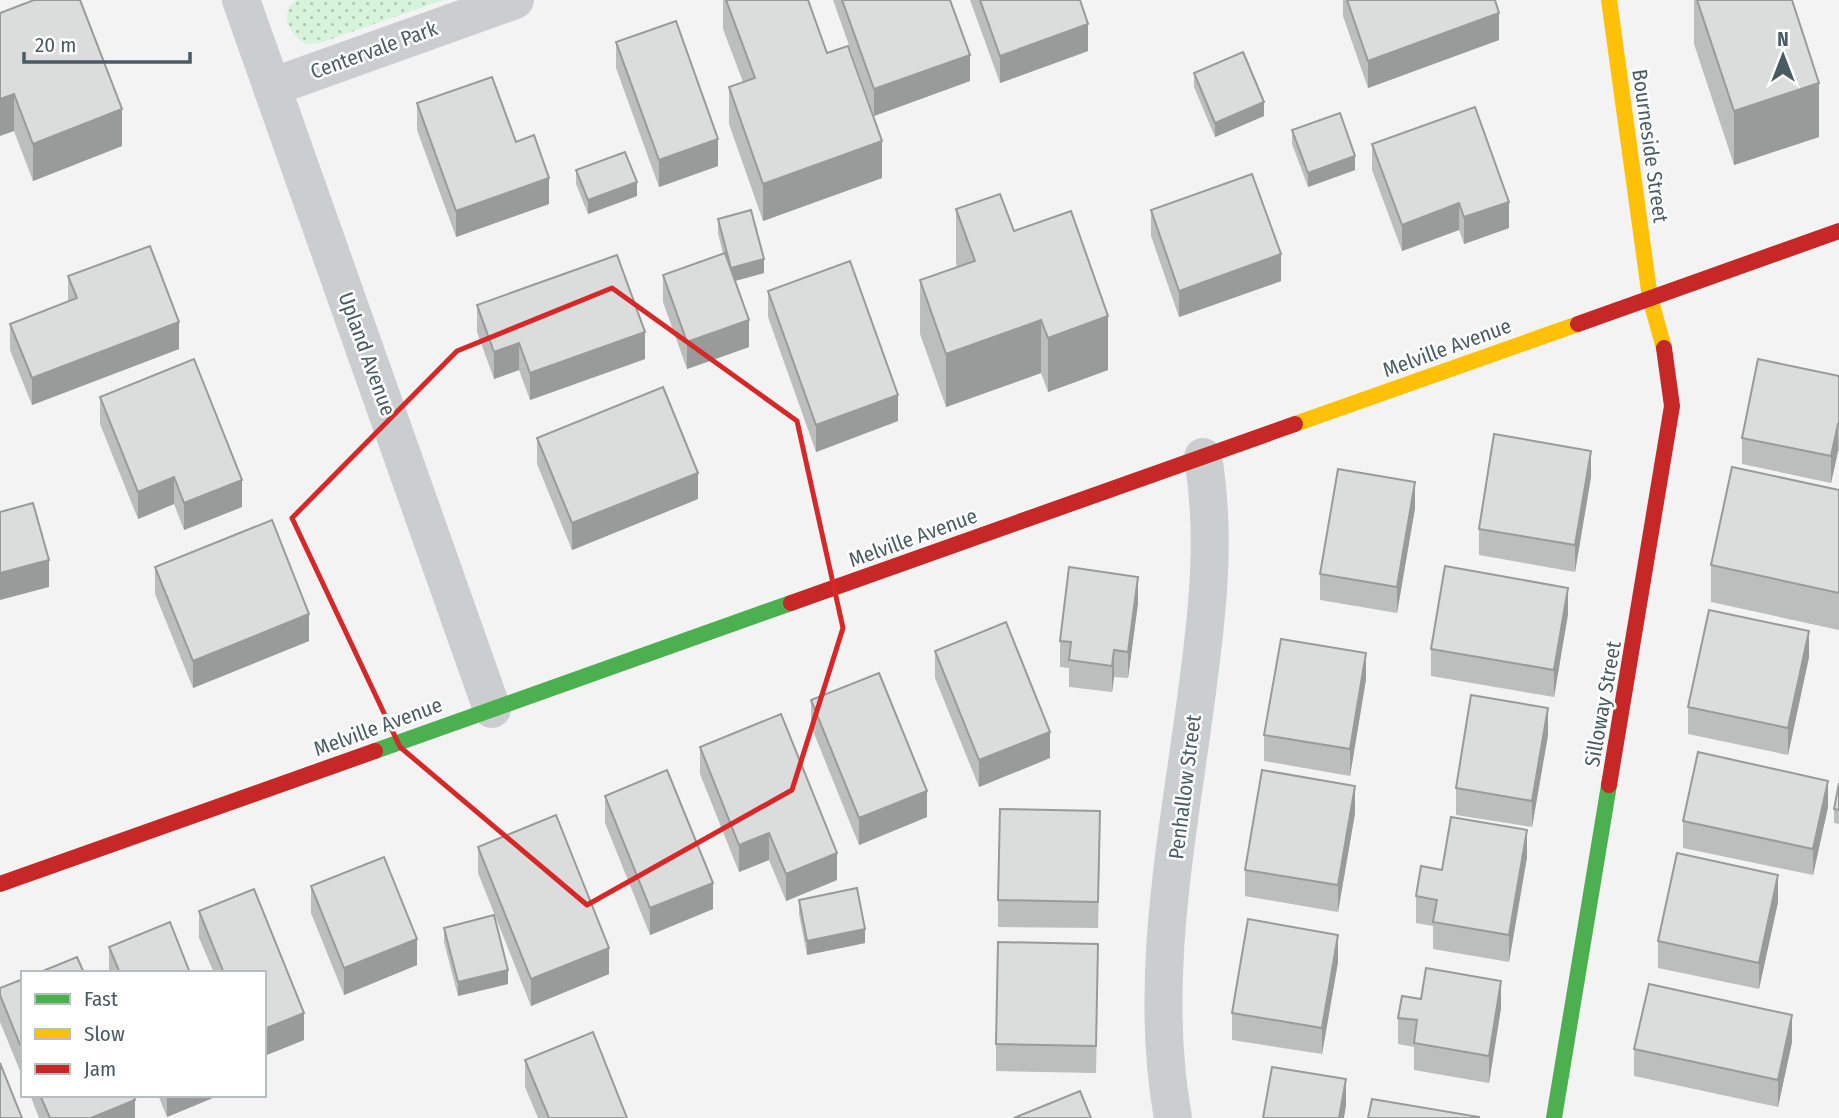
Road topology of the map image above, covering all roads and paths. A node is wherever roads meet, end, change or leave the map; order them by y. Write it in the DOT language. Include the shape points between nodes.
graph roads {
  1 [pos="241,0"];
  2 [pos="515,0"];
  3 [pos="1609,0"];
  4 [pos="272,87"];
  5 [pos="1839,231"];
  6 [pos="1650,298"];
  7 [pos="1203,457"];
  8 [pos="492,709"];
  9 [pos="0,884"];
  10 [pos="1173,1118"];
  11 [pos="1555,1118"];
  1 -- 4 [label="street, Upland Avenue"];
  2 -- 4 [label="street, Centervale Park"];
  3 -- 6 [label="street, Bourneside Street"];
  4 -- 8 [label="street, Upland Avenue"];
  5 -- 6 [label="street, Melville Avenue"];
  6 -- 7 [label="street, Melville Avenue"];
  6 -- 11 [label="street, Silloway Street" via="1668,361 1670,430"];
  7 -- 8 [label="street, Melville Avenue"];
  7 -- 10 [label="street, Penhallow Street" via="1212,526 1209,596 1165,953 1164,1028"];
  8 -- 9 [label="street, Melville Avenue"];
}
